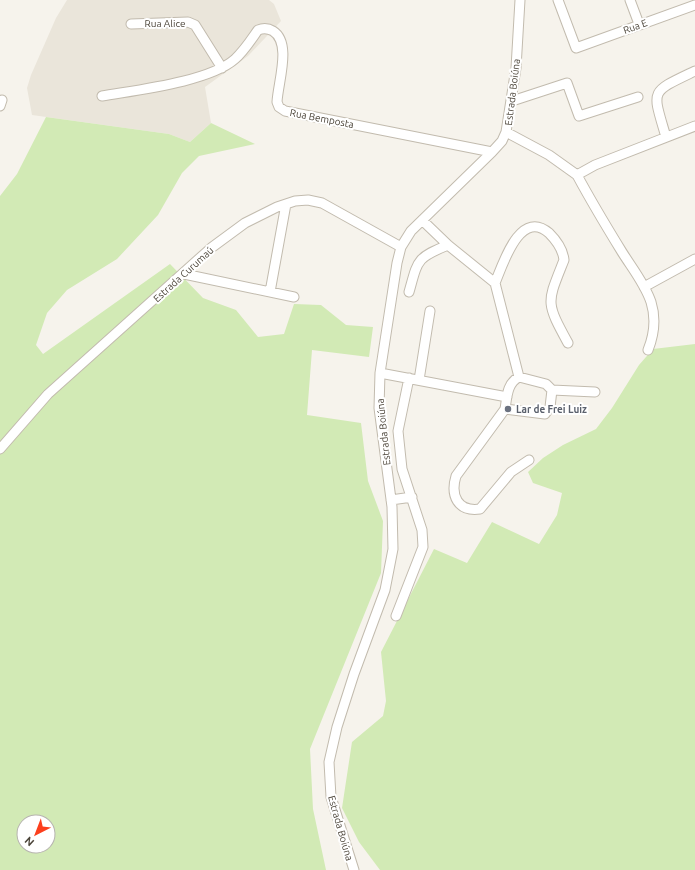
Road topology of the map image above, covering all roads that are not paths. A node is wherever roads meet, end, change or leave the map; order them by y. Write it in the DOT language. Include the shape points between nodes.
graph roads {
  1 [pos="520,0"];
  2 [pos="558,0"];
  3 [pos="630,0"];
  4 [pos="695,4"];
  5 [pos="131,24"];
  6 [pos="639,24"];
  7 [pos="222,68"];
  8 [pos="695,71"];
  9 [pos="102,96"];
  10 [pos="638,97"];
  11 [pos="512,101"];
  12 [pos="695,126"];
  13 [pos="506,132"];
  14 [pos="666,137"];
  15 [pos="492,152"];
  16 [pos="577,175"];
  17 [pos="286,204"];
  18 [pos="422,220"];
  19 [pos="448,245"];
  20 [pos="401,247"];
  21 [pos="695,259"];
  22 [pos="184,274"];
  23 [pos="496,283"];
  24 [pos="644,287"];
  25 [pos="270,292"];
  26 [pos="409,292"];
  27 [pos="294,297"];
  28 [pos="430,312"];
  29 [pos="568,343"];
  30 [pos="648,350"];
  31 [pos="380,373"];
  32 [pos="519,377"];
  33 [pos="409,378"];
  34 [pos="419,380"];
  35 [pos="552,390"];
  36 [pos="595,392"];
  37 [pos="506,398"];
  38 [pos="505,409"];
  39 [pos="0,449"];
  40 [pos="529,460"];
  41 [pos="412,497"];
  42 [pos="391,500"];
  43 [pos="396,616"];
  44 [pos="354,870"];
  1 -- 11 [label="street, Estrada Boiúna"];
  2 -- 6 [label="street, Rua E" via="576,48"];
  3 -- 6 [label="street"];
  4 -- 6 [label="street, Rua E"];
  5 -- 7 [label="street, Rua Alice" via="188,22 195,25"];
  7 -- 9 [label="street, Rua Bemposta" via="184,81"];
  7 -- 15 [label="street, Rua Bemposta" via="235,59 258,30 271,30 282,42 283,63 277,102 285,111"];
  8 -- 14 [label="street" via="663,86 657,93 656,102"];
  10 -- 11 [label="street" via="579,116 567,84"];
  11 -- 13 [label="street, Estrada Boiúna"];
  12 -- 14 [label="street"];
  13 -- 15 [label="street, Estrada Boiúna"];
  13 -- 16 [label="street" via="549,155"];
  14 -- 16 [label="street" via="595,165"];
  15 -- 18 [label="street, Estrada Boiúna"];
  16 -- 24 [label="street"];
  17 -- 20 [label="street, Estrada Curumaú" via="308,200 322,203"];
  17 -- 22 [label="street, Estrada Curumaú" via="245,223 211,248"];
  17 -- 25 [label="street"];
  18 -- 19 [label="street"];
  18 -- 20 [label="street, Estrada Boiúna"];
  19 -- 23 [label="street"];
  19 -- 26 [label="street" via="427,253 420,259"];
  20 -- 31 [label="street, Estrada Boiúna"];
  21 -- 24 [label="street"];
  22 -- 25 [label="street"];
  22 -- 39 [label="street, Estrada Curumaú" via="48,394"];
  23 -- 29 [label="street" via="517,237 528,228 544,229 555,239 563,255 564,260 551,291 550,306"];
  23 -- 32 [label="street"];
  24 -- 30 [label="street" via="654,319 653,337"];
  25 -- 27 [label="street"];
  28 -- 34 [label="street"];
  31 -- 33 [label="street"];
  31 -- 42 [label="street, Estrada Boiúna" via="379,408"];
  32 -- 35 [label="street" via="546,384"];
  32 -- 37 [label="street" via="513,380"];
  33 -- 34 [label="street"];
  33 -- 41 [label="street" via="398,431 402,469"];
  34 -- 37 [label="street"];
  35 -- 36 [label="street"];
  35 -- 38 [label="street" via="550,407 545,414"];
  37 -- 38 [label="street"];
  38 -- 40 [label="street" via="456,476 453,485 455,497 462,506 470,510 480,509 511,472"];
  41 -- 42 [label="street"];
  41 -- 43 [label="street" via="422,530 423,547"];
  42 -- 44 [label="street, Estrada Boiúna" via="393,550 385,590 337,727 329,762 331,797"];
}
